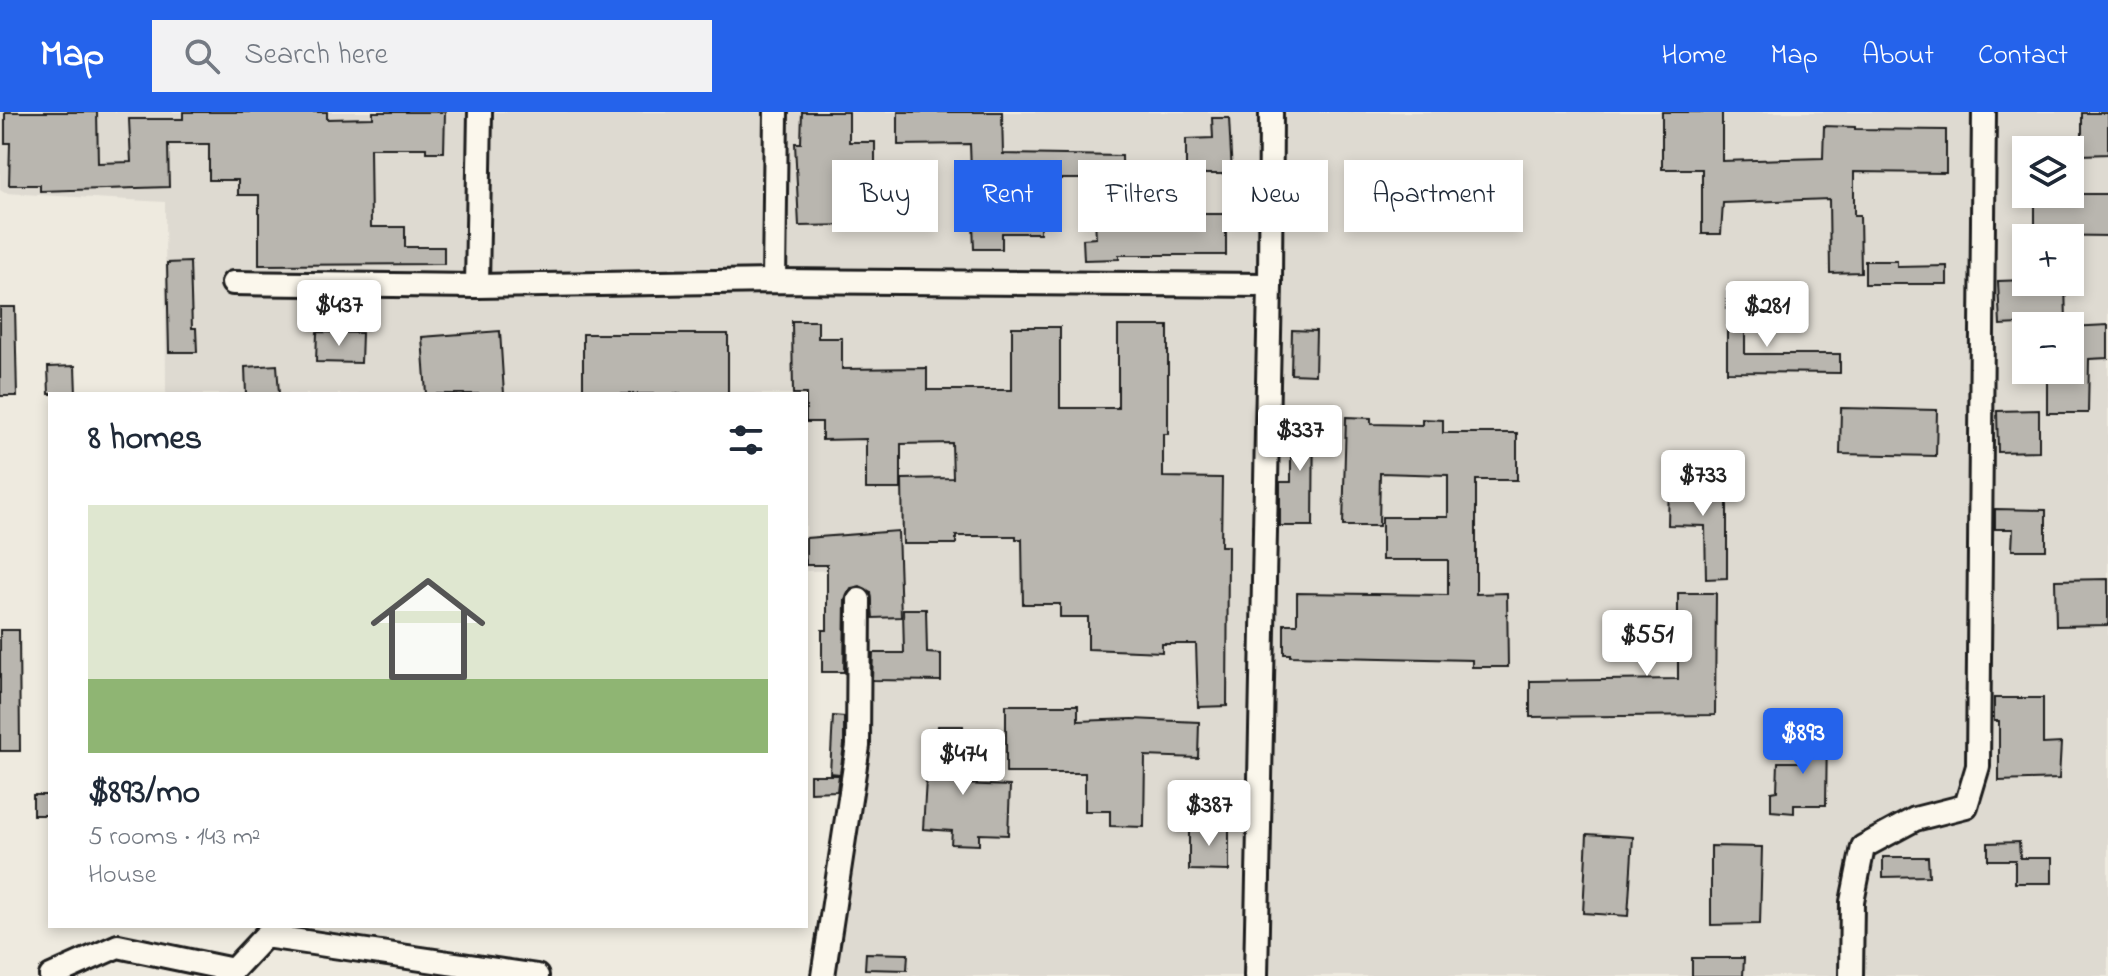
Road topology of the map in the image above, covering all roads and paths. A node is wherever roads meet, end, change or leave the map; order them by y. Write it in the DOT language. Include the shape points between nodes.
graph roads {
  1 [pos="480,112"];
  2 [pos="776,112"];
  3 [pos="1271,112"];
  4 [pos="1984,112"];
  5 [pos="774,281"];
  6 [pos="233,283"];
  7 [pos="1270,285"];
  8 [pos="477,286"];
  9 [pos="859,600"];
  10 [pos="51,976"];
  11 [pos="537,976"];
  12 [pos="823,976"];
  13 [pos="1256,976"];
  14 [pos="1851,976"];
  1 -- 8 [label="street"];
  2 -- 5 [label="street"];
  3 -- 7 [label="street"];
  4 -- 14 [label="street" via="1978,766 1966,806 1915,819 1863,847 1852,902"];
  5 -- 7 [label="street"];
  5 -- 8 [label="street"];
  6 -- 8 [label="street"];
  7 -- 13 [label="street"];
  9 -- 12 [label="street" via="858,746"];
  10 -- 11 [label="street" via="118,946 233,970 265,936"];
}
